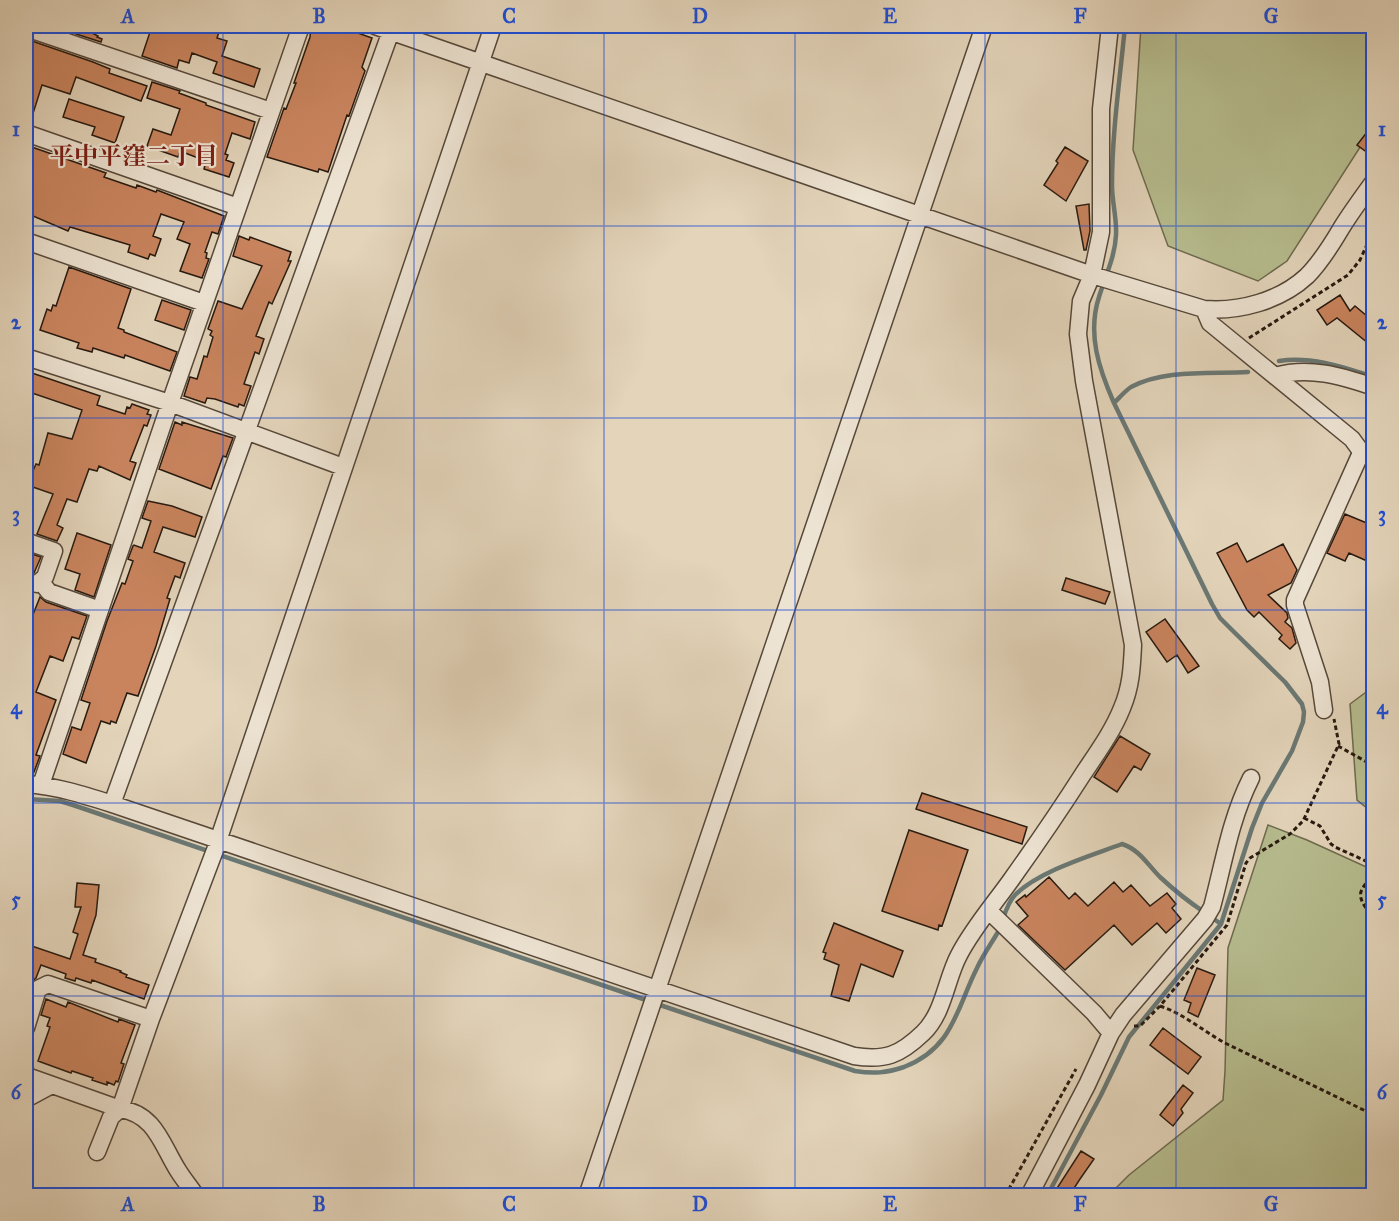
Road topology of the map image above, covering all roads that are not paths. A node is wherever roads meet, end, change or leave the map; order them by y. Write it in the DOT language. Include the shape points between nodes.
graph roads {
  1 [pos="301,26"];
  2 [pos="375,26"];
  3 [pos="493,26"];
  4 [pos="984,26"];
  5 [pos="1110,26"];
  6 [pos="26,28"];
  7 [pos="391,31"];
  8 [pos="414,32"];
  9 [pos="480,62"];
  10 [pos="271,111"];
  11 [pos="26,133"];
  12 [pos="1374,181"];
  13 [pos="238,207"];
  14 [pos="921,215"];
  15 [pos="26,241"];
  16 [pos="1101,277"];
  17 [pos="204,303"];
  18 [pos="1204,309"];
  19 [pos="26,357"];
  20 [pos="1275,376"];
  21 [pos="1374,387"];
  22 [pos="170,403"];
  23 [pos="248,431"];
  24 [pos="343,467"];
  25 [pos="31,543"];
  26 [pos="33,582"];
  27 [pos="100,610"];
  28 [pos="1324,710"];
  29 [pos="1251,778"];
  30 [pos="33,785"];
  31 [pos="112,804"];
  32 [pos="215,850"];
  33 [pos="989,911"];
  34 [pos="655,999"];
  35 [pos="151,1019"];
  36 [pos="26,1028"];
  37 [pos="1111,1033"];
  38 [pos="26,1072"];
  39 [pos="52,1084"];
  40 [pos="26,1100"];
  41 [pos="120,1108"];
  42 [pos="97,1152"];
  43 [pos="196,1196"];
  44 [pos="587,1196"];
  45 [pos="1029,1196"];
  1 -- 10 [label="street"];
  2 -- 7 [label="street"];
  3 -- 9 [label="street"];
  4 -- 14 [label="street"];
  5 -- 16 [label="street" via="1101,109"];
  6 -- 10 [label="street"];
  7 -- 8 [label="street"];
  7 -- 23 [label="street"];
  8 -- 9 [label="street"];
  9 -- 14 [label="street"];
  9 -- 24 [label="street"];
  10 -- 13 [label="street"];
  11 -- 13 [label="street"];
  12 -- 18 [label="street" via="1307,276 1265,300 1219,310"];
  13 -- 17 [label="street"];
  14 -- 16 [label="street"];
  14 -- 34 [label="street"];
  15 -- 17 [label="street"];
  16 -- 18 [label="street"];
  16 -- 33 [label="street" via="1081,301 1078,334 1133,645 1131,676 1122,708 1103,745"];
  17 -- 22 [label="street"];
  18 -- 20 [label="street" via="1210,323"];
  19 -- 22 [label="street"];
  20 -- 21 [label="street" via="1314,371"];
  20 -- 28 [label="street" via="1352,439 1360,450 1295,600 1320,682"];
  22 -- 23 [label="street"];
  22 -- 27 [label="street"];
  23 -- 24 [label="street"];
  23 -- 31 [label="street"];
  24 -- 32 [label="street"];
  25 -- 26 [label="street" via="54,551 45,577"];
  26 -- 27 [label="street" via="49,592"];
  27 -- 30 [label="street"];
  29 -- 37 [label="street" via="1232,822 1209,913"];
  30 -- 31 [label="street"];
  31 -- 32 [label="street"];
  32 -- 34 [label="street"];
  32 -- 35 [label="street"];
  33 -- 34 [label="street" via="958,955 926,1030 886,1058 854,1056"];
  33 -- 37 [label="street"];
  34 -- 44 [label="street"];
  35 -- 36 [label="street" via="48,984 38,989"];
  35 -- 41 [label="street"];
  37 -- 45 [label="street"];
  38 -- 39 [label="street" via="27,1076"];
  39 -- 40 [label="street"];
  39 -- 41 [label="street"];
  41 -- 42 [label="street" via="111,1117"];
  41 -- 43 [label="street" via="133,1110 153,1127"];
}
